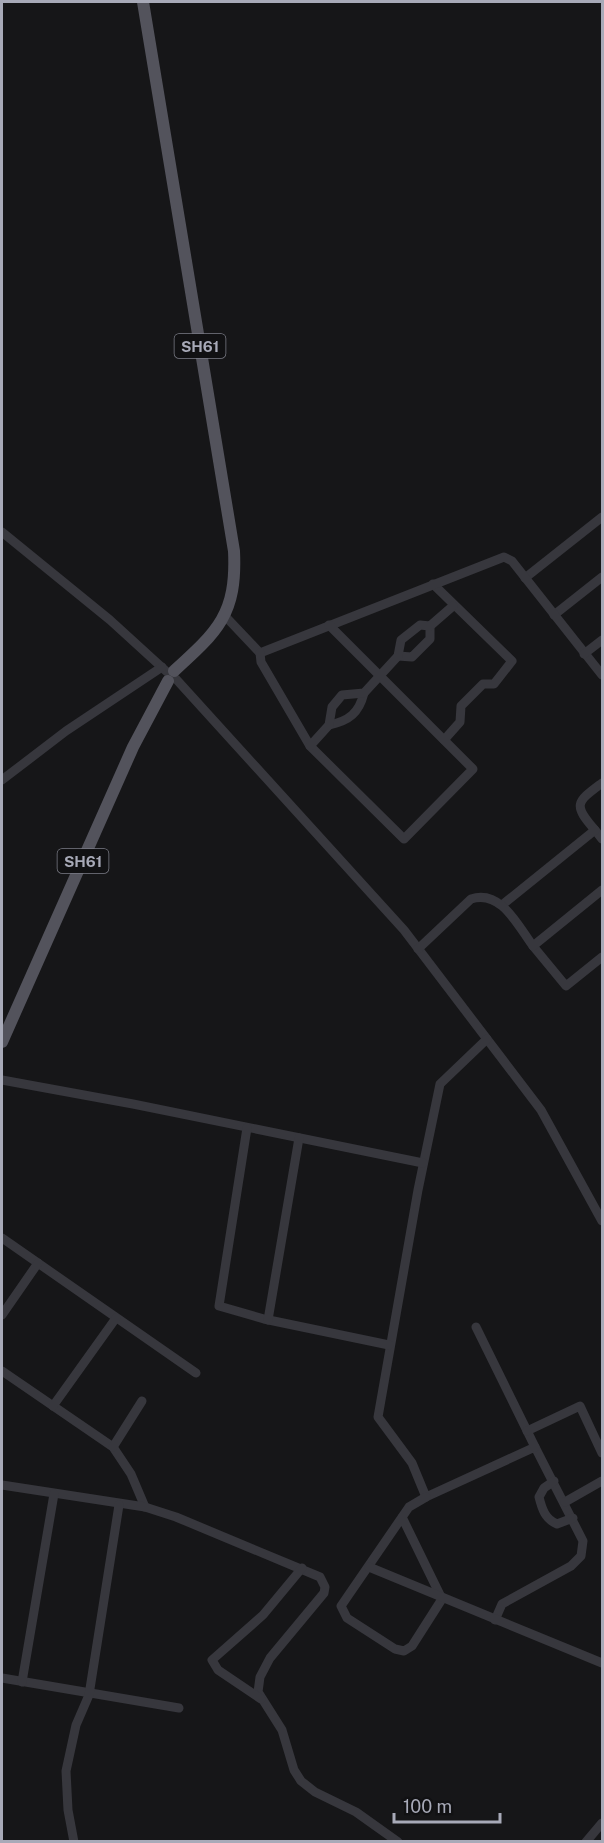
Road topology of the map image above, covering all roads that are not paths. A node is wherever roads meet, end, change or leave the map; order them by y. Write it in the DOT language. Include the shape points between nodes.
graph roads {
  1 [pos="143,2"];
  2 [pos="603,517"];
  3 [pos="2,532"];
  4 [pos="603,577"];
  5 [pos="525,578"];
  6 [pos="433,584"];
  7 [pos="453,606"];
  8 [pos="554,615"];
  9 [pos="225,616"];
  10 [pos="329,625"];
  11 [pos="430,626"];
  12 [pos="603,640"];
  13 [pos="260,653"];
  14 [pos="584,654"];
  15 [pos="398,656"];
  16 [pos="169,674"];
  17 [pos="379,675"];
  18 [pos="603,675"];
  19 [pos="364,693"];
  20 [pos="329,725"];
  21 [pos="444,740"];
  22 [pos="310,746"];
  23 [pos="2,780"];
  24 [pos="603,783"];
  25 [pos="595,830"];
  26 [pos="603,839"];
  27 [pos="603,890"];
  28 [pos="502,904"];
  29 [pos="533,946"];
  30 [pos="418,949"];
  31 [pos="603,957"];
  32 [pos="487,1039"];
  33 [pos="2,1042"];
  34 [pos="2,1080"];
  35 [pos="247,1128"];
  36 [pos="299,1138"];
  37 [pos="423,1163"];
  38 [pos="603,1221"];
  39 [pos="2,1238"];
  40 [pos="38,1263"];
  41 [pos="2,1315"];
  42 [pos="116,1317"];
  43 [pos="268,1320"];
  44 [pos="476,1328"];
  45 [pos="389,1345"];
  46 [pos="2,1371"];
  47 [pos="196,1373"];
  48 [pos="142,1401"];
  49 [pos="53,1406"];
  50 [pos="527,1431"];
  51 [pos="113,1447"];
  52 [pos="535,1447"];
  53 [pos="603,1454"];
  54 [pos="554,1481"];
  55 [pos="603,1481"];
  56 [pos="2,1485"];
  57 [pos="54,1494"];
  58 [pos="426,1497"];
  59 [pos="565,1502"];
  60 [pos="119,1504"];
  61 [pos="145,1507"];
  62 [pos="402,1517"];
  63 [pos="573,1518"];
  64 [pos="302,1568"];
  65 [pos="369,1568"];
  66 [pos="442,1599"];
  67 [pos="495,1620"];
  68 [pos="603,1663"];
  69 [pos="2,1678"];
  70 [pos="22,1682"];
  71 [pos="89,1695"];
  72 [pos="261,1699"];
  73 [pos="179,1708"];
  74 [pos="603,1823"];
  75 [pos="74,1842"];
  76 [pos="398,1842"];
  77 [pos="586,1842"];
  1 -- 9 [label="main road, SH61" via="234,551 235,577"];
  2 -- 5 [label="street"];
  3 -- 16 [label="street"];
  4 -- 8 [label="street"];
  5 -- 6 [label="street" via="504,557"];
  5 -- 8 [label="street"];
  6 -- 7 [label="street"];
  6 -- 10 [label="street"];
  7 -- 11 [label="street"];
  7 -- 21 [label="street" via="512,661 494,684 483,684 461,706 460,722"];
  8 -- 14 [label="street"];
  9 -- 13 [label="street"];
  9 -- 16 [label="main road, SH61" via="211,636"];
  10 -- 13 [label="street"];
  10 -- 17 [label="street"];
  11 -- 15 [label="street" via="420,625 401,640"];
  11 -- 15 [label="street" via="430,639 412,657"];
  12 -- 14 [label="street"];
  13 -- 22 [label="street" via="261,662"];
  14 -- 18 [label="street"];
  15 -- 17 [label="street"];
  16 -- 23 [label="street" via="66,731"];
  16 -- 30 [label="street"];
  16 -- 33 [label="main road, SH61"];
  17 -- 19 [label="street"];
  17 -- 21 [label="street"];
  19 -- 20 [label="street" via="360,706 346,722"];
  19 -- 20 [label="street" via="342,695 332,707"];
  20 -- 22 [label="street"];
  21 -- 22 [label="street" via="473,769 404,839"];
  24 -- 25 [label="street" via="582,799 579,807"];
  25 -- 26 [label="street"];
  25 -- 28 [label="street"];
  27 -- 29 [label="street"];
  28 -- 29 [label="street"];
  28 -- 30 [label="street" via="487,897 471,899"];
  29 -- 31 [label="street" via="566,986"];
  30 -- 32 [label="street"];
  32 -- 37 [label="street" via="440,1084"];
  32 -- 38 [label="street" via="541,1110"];
  34 -- 35 [label="street"];
  35 -- 36 [label="street"];
  35 -- 43 [label="street" via="219,1306"];
  36 -- 37 [label="street"];
  36 -- 43 [label="street"];
  37 -- 45 [label="street"];
  39 -- 40 [label="street"];
  40 -- 41 [label="street"];
  40 -- 42 [label="street"];
  42 -- 47 [label="street"];
  42 -- 49 [label="street"];
  43 -- 45 [label="street"];
  44 -- 50 [label="street"];
  45 -- 58 [label="street" via="378,1417 412,1463"];
  46 -- 49 [label="street"];
  48 -- 51 [label="street"];
  49 -- 51 [label="street"];
  50 -- 52 [label="street"];
  50 -- 53 [label="street" via="580,1406"];
  51 -- 61 [label="street" via="131,1474"];
  52 -- 54 [label="street"];
  52 -- 58 [label="street"];
  54 -- 59 [label="street"];
  54 -- 63 [label="street" via="538,1497 548,1520 557,1524"];
  55 -- 59 [label="street"];
  56 -- 57 [label="street"];
  57 -- 60 [label="street"];
  57 -- 70 [label="street"];
  58 -- 62 [label="street" via="409,1507"];
  59 -- 63 [label="street"];
  60 -- 61 [label="street"];
  60 -- 71 [label="street"];
  61 -- 64 [label="street"];
  62 -- 65 [label="street"];
  62 -- 66 [label="street"];
  63 -- 67 [label="street" via="583,1541 581,1556 571,1566 502,1604"];
  64 -- 72 [label="street" via="324,1582 324,1593 270,1658 260,1677"];
  64 -- 72 [label="street" via="263,1615 212,1660 218,1670"];
  65 -- 66 [label="street"];
  65 -- 66 [label="street" via="344,1601 342,1611 395,1649 409,1650"];
  66 -- 67 [label="street"];
  67 -- 68 [label="street"];
  69 -- 70 [label="street"];
  70 -- 71 [label="street"];
  71 -- 73 [label="street"];
  71 -- 75 [label="street" via="76,1725 66,1771"];
  72 -- 76 [label="street" via="282,1730 301,1781 356,1812"];
  74 -- 77 [label="street"];
}
